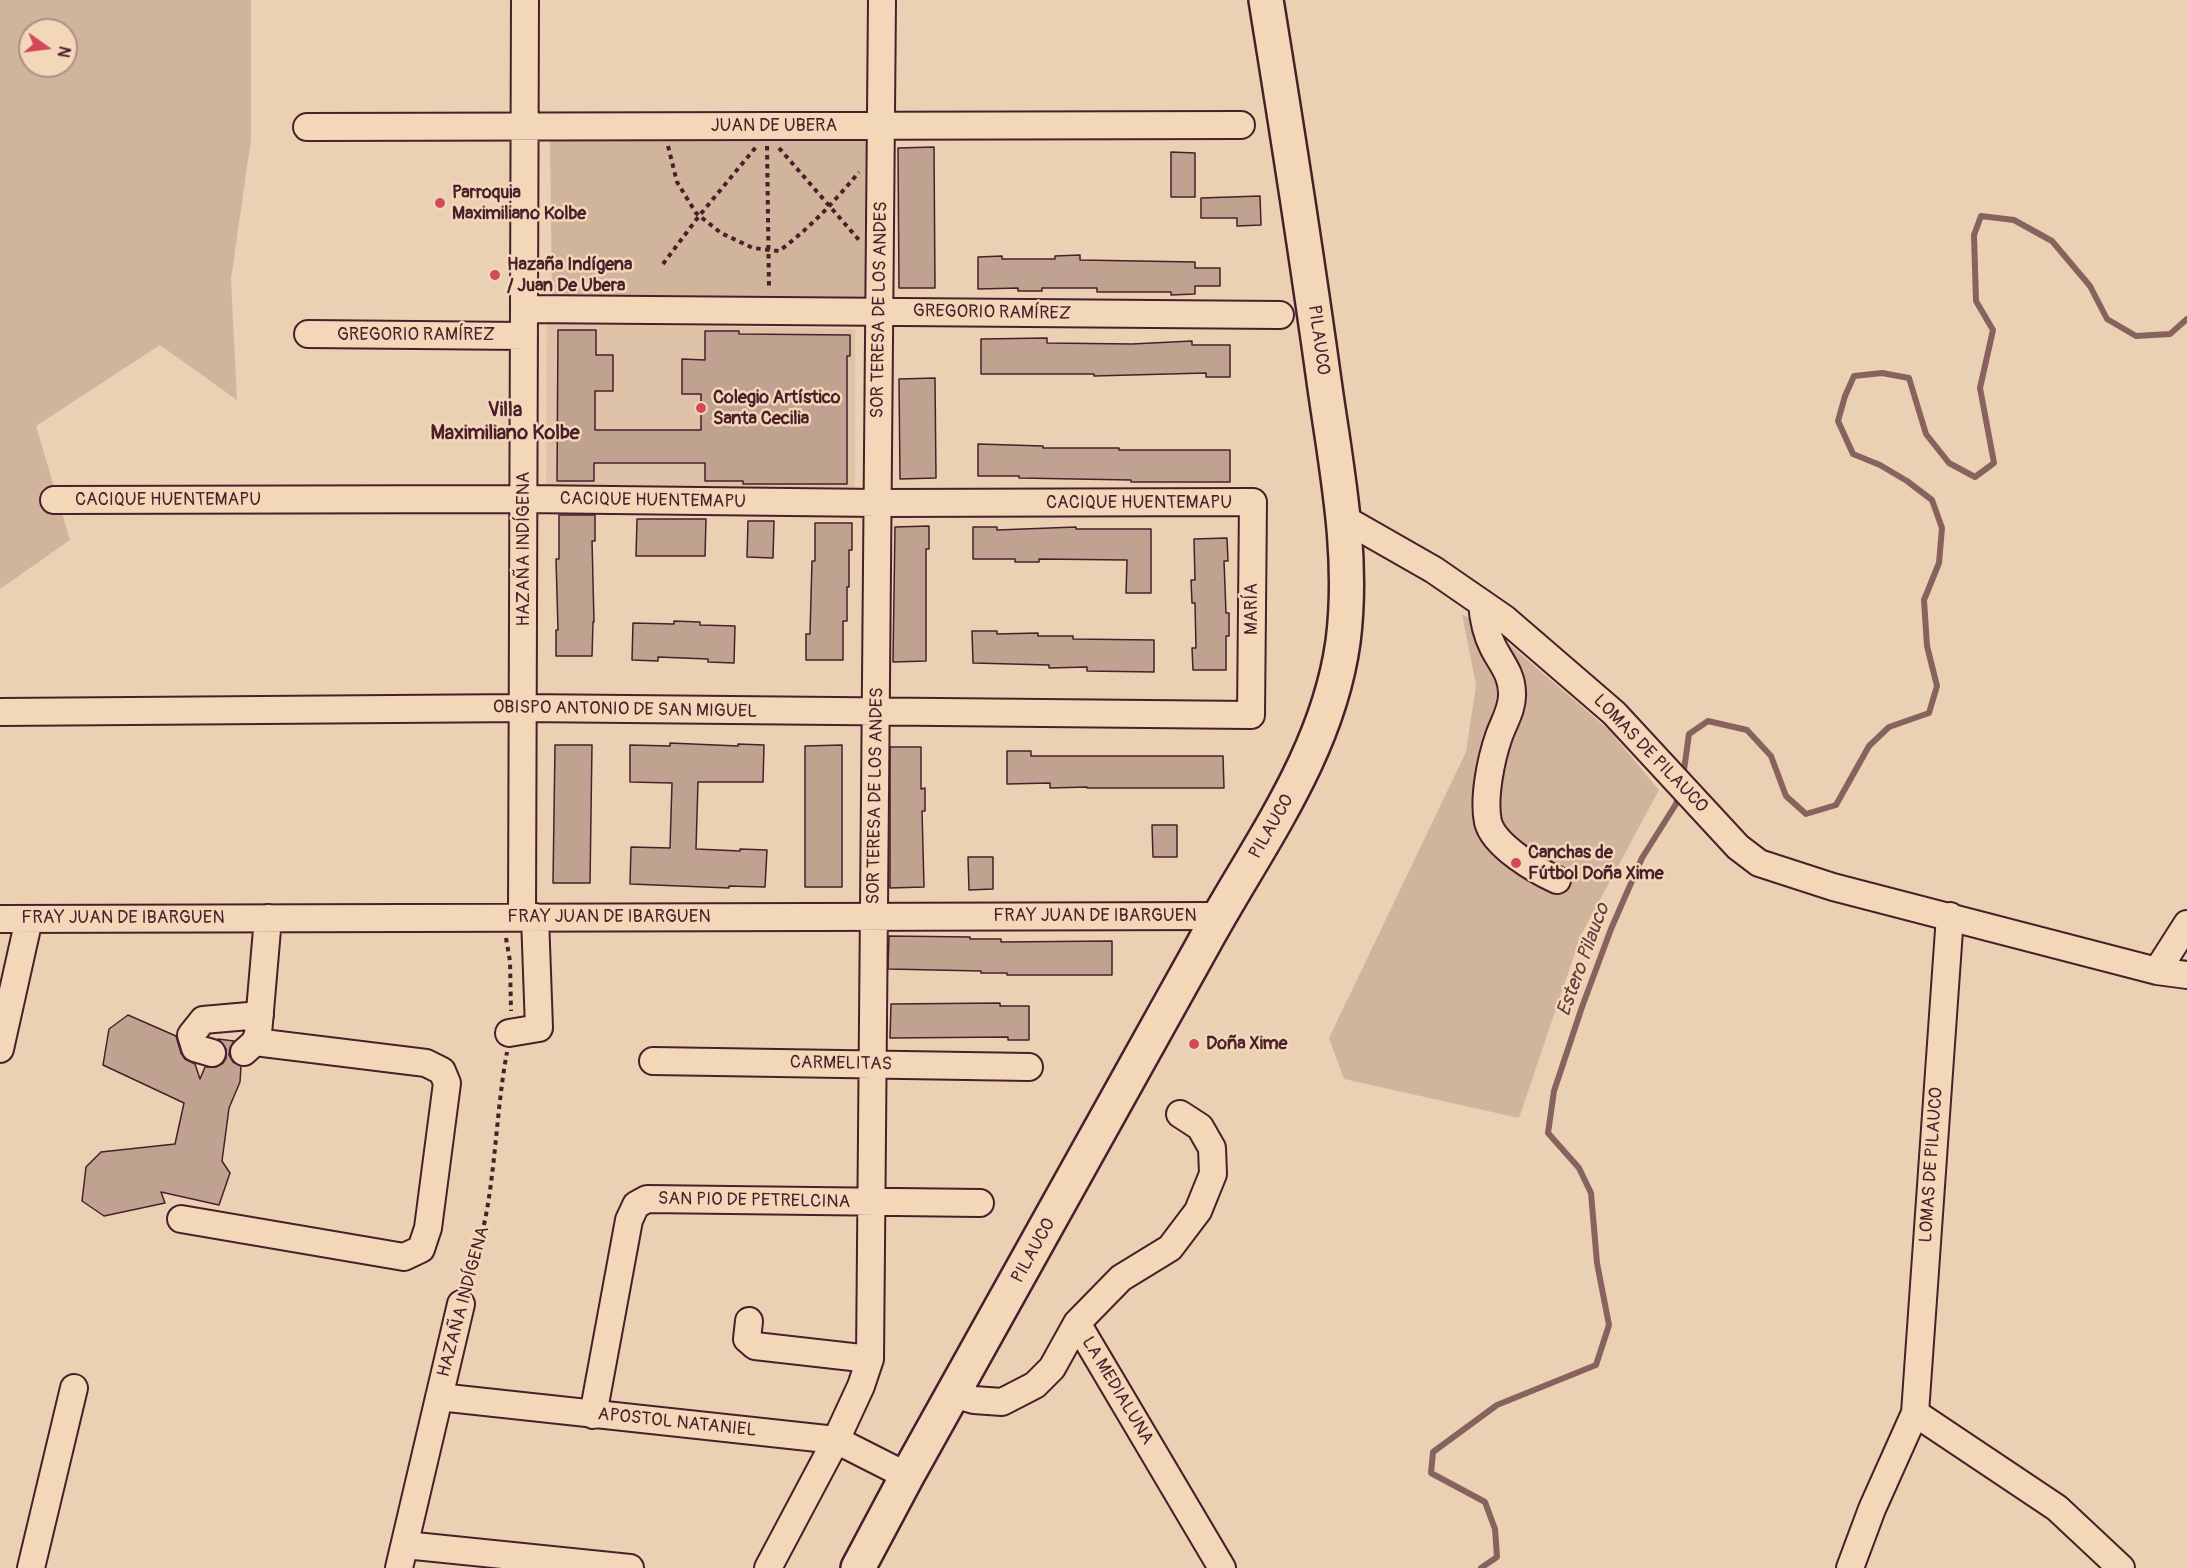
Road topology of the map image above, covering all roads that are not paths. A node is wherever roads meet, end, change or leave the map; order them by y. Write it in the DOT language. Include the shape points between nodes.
graph roads {
  1 [pos="525,0"];
  2 [pos="882,0"];
  3 [pos="1266,0"];
  4 [pos="882,125"];
  5 [pos="1241,125"];
  6 [pos="525,126"];
  7 [pos="307,127"];
  8 [pos="524,309"];
  9 [pos="880,312"];
  10 [pos="1280,315"];
  11 [pos="308,334"];
  12 [pos="524,336"];
  13 [pos="524,499"];
  14 [pos="54,500"];
  15 [pos="1253,502"];
  16 [pos="878,503"];
  17 [pos="1343,518"];
  18 [pos="1482,603"];
  19 [pos="523,708"];
  20 [pos="0,712"];
  21 [pos="876,712"];
  22 [pos="1251,715"];
  23 [pos="1557,880"];
  24 [pos="874,916"];
  25 [pos="1219,916"];
  26 [pos="1950,916"];
  27 [pos="519,917"];
  28 [pos="268,918"];
  29 [pos="0,919"];
  30 [pos="29,919"];
  31 [pos="2187,924"];
  32 [pos="2157,971"];
  33 [pos="2187,975"];
  34 [pos="261,1015"];
  35 [pos="509,1033"];
  36 [pos="0,1049"];
  37 [pos="212,1053"];
  38 [pos="653,1061"];
  39 [pos="873,1065"];
  40 [pos="1029,1066"];
  41 [pos="1180,1114"];
  42 [pos="872,1203"];
  43 [pos="980,1203"];
  44 [pos="181,1219"];
  45 [pos="461,1304"];
  46 [pos="749,1321"];
  47 [pos="1077,1323"];
  48 [pos="870,1359"];
  49 [pos="74,1388"];
  50 [pos="953,1394"];
  51 [pos="440,1397"];
  52 [pos="1915,1413"];
  53 [pos="593,1414"];
  54 [pos="836,1440"];
  55 [pos="907,1476"];
  56 [pos="402,1556"];
  57 [pos="31,1568"];
  58 [pos="630,1568"];
  59 [pos="768,1568"];
  60 [pos="858,1568"];
  61 [pos="1222,1568"];
  62 [pos="1850,1568"];
  63 [pos="2121,1568"];
  1 -- 6 [label="street, HAZAÑA INDÍGENA"];
  2 -- 4 [label="street, SOR TERESA DE LOS ANDES"];
  3 -- 17 [label="main road, PILAUCO"];
  4 -- 5 [label="street, JUAN DE UBERA"];
  4 -- 6 [label="street, JUAN DE UBERA"];
  4 -- 9 [label="street, SOR TERESA DE LOS ANDES"];
  6 -- 7 [label="street, JUAN DE UBERA"];
  6 -- 8 [label="street, HAZAÑA INDÍGENA"];
  8 -- 9 [label="street, GREGORIO RAMÍREZ"];
  8 -- 12 [label="street, HAZAÑA INDÍGENA"];
  9 -- 10 [label="street, GREGORIO RAMÍREZ"];
  9 -- 16 [label="street, SOR TERESA DE LOS ANDES"];
  11 -- 12 [label="street, GREGORIO RAMÍREZ"];
  12 -- 13 [label="street, HAZAÑA INDÍGENA"];
  13 -- 14 [label="street, CACIQUE HUENTEMAPU"];
  13 -- 16 [label="street, CACIQUE HUENTEMAPU"];
  13 -- 19 [label="street, HAZAÑA INDÍGENA"];
  15 -- 16 [label="street, CACIQUE HUENTEMAPU"];
  15 -- 22 [label="street, MARÍA"];
  16 -- 21 [label="street, SOR TERESA DE LOS ANDES"];
  17 -- 18 [label="street, LOMAS DE PILAUCO" via="1434,570"];
  17 -- 25 [label="main road, PILAUCO" via="1348,579 1346,612 1328,708 1290,798"];
  18 -- 23 [label="street" via="1487,632 1510,677 1512,697 1490,774 1488,824 1525,863"];
  18 -- 26 [label="street, LOMAS DE PILAUCO" via="1614,713 1737,847 1760,863 1833,887"];
  19 -- 20 [label="street, OBISPO ANTONIO DE SAN MIGUEL"];
  19 -- 21 [label="street, OBISPO ANTONIO DE SAN MIGUEL"];
  19 -- 27 [label="street, HAZAÑA INDÍGENA"];
  21 -- 22 [label="street, OBISPO ANTONIO DE SAN MIGUEL"];
  21 -- 24 [label="street, SOR TERESA DE LOS ANDES"];
  24 -- 25 [label="street, FRAY JUAN DE IBARGUEN"];
  24 -- 27 [label="street, FRAY JUAN DE IBARGUEN"];
  24 -- 39 [label="street, SOR TERESA DE LOS ANDES"];
  25 -- 50 [label="main road, PILAUCO"];
  26 -- 32 [label="street, LOMAS DE PILAUCO"];
  26 -- 52 [label="street, LOMAS DE PILAUCO"];
  27 -- 28 [label="street, FRAY JUAN DE IBARGUEN"];
  27 -- 35 [label="street, HAZAÑA INDÍGENA" via="539,1028"];
  28 -- 30 [label="street, FRAY JUAN DE IBARGUEN"];
  28 -- 34 [label="street"];
  29 -- 30 [label="street, FRAY JUAN DE IBARGUEN"];
  30 -- 36 [label="street"];
  31 -- 32 [label="street"];
  32 -- 33 [label="street, LOMAS DE PILAUCO"];
  34 -- 37 [label="street" via="203,1020 191,1035 195,1048"];
  34 -- 44 [label="street" via="258,1034 248,1048 426,1063 442,1071 447,1083 428,1228 421,1250 404,1257"];
  38 -- 39 [label="street, CARMELITAS"];
  39 -- 40 [label="street, CARMELITAS"];
  39 -- 42 [label="street, SOR TERESA DE LOS ANDES"];
  41 -- 47 [label="street" via="1200,1127 1212,1148 1213,1174 1198,1211 1170,1248 1121,1278"];
  42 -- 43 [label="street, SAN PIO DE PETRELCINA"];
  42 -- 48 [label="street, SOR TERESA DE LOS ANDES"];
  42 -- 53 [label="street, SAN PIO DE PETRELCINA" via="647,1199 636,1205 629,1220"];
  45 -- 51 [label="street, HAZAÑA INDÍGENA"];
  46 -- 48 [label="street" via="747,1339 755,1346"];
  47 -- 50 [label="street, LA MEDIALUNA" via="1052,1368 1035,1385 1002,1402"];
  47 -- 61 [label="street, LA MEDIALUNA"];
  48 -- 54 [label="street, SOR TERESA DE LOS ANDES"];
  49 -- 57 [label="street"];
  50 -- 55 [label="main road, PILAUCO"];
  51 -- 53 [label="street, APOSTOL NATANIEL"];
  51 -- 56 [label="street, HAZAÑA INDÍGENA"];
  52 -- 62 [label="street, LOMAS DE PILAUCO"];
  52 -- 63 [label="street" via="2057,1508"];
  53 -- 54 [label="street, APOSTOL NATANIEL"];
  54 -- 55 [label="street, APOSTOL NATANIEL"];
  54 -- 59 [label="street, SOR TERESA DE LOS ANDES"];
  55 -- 60 [label="main road, PILAUCO"];
  56 -- 58 [label="street"];
}
